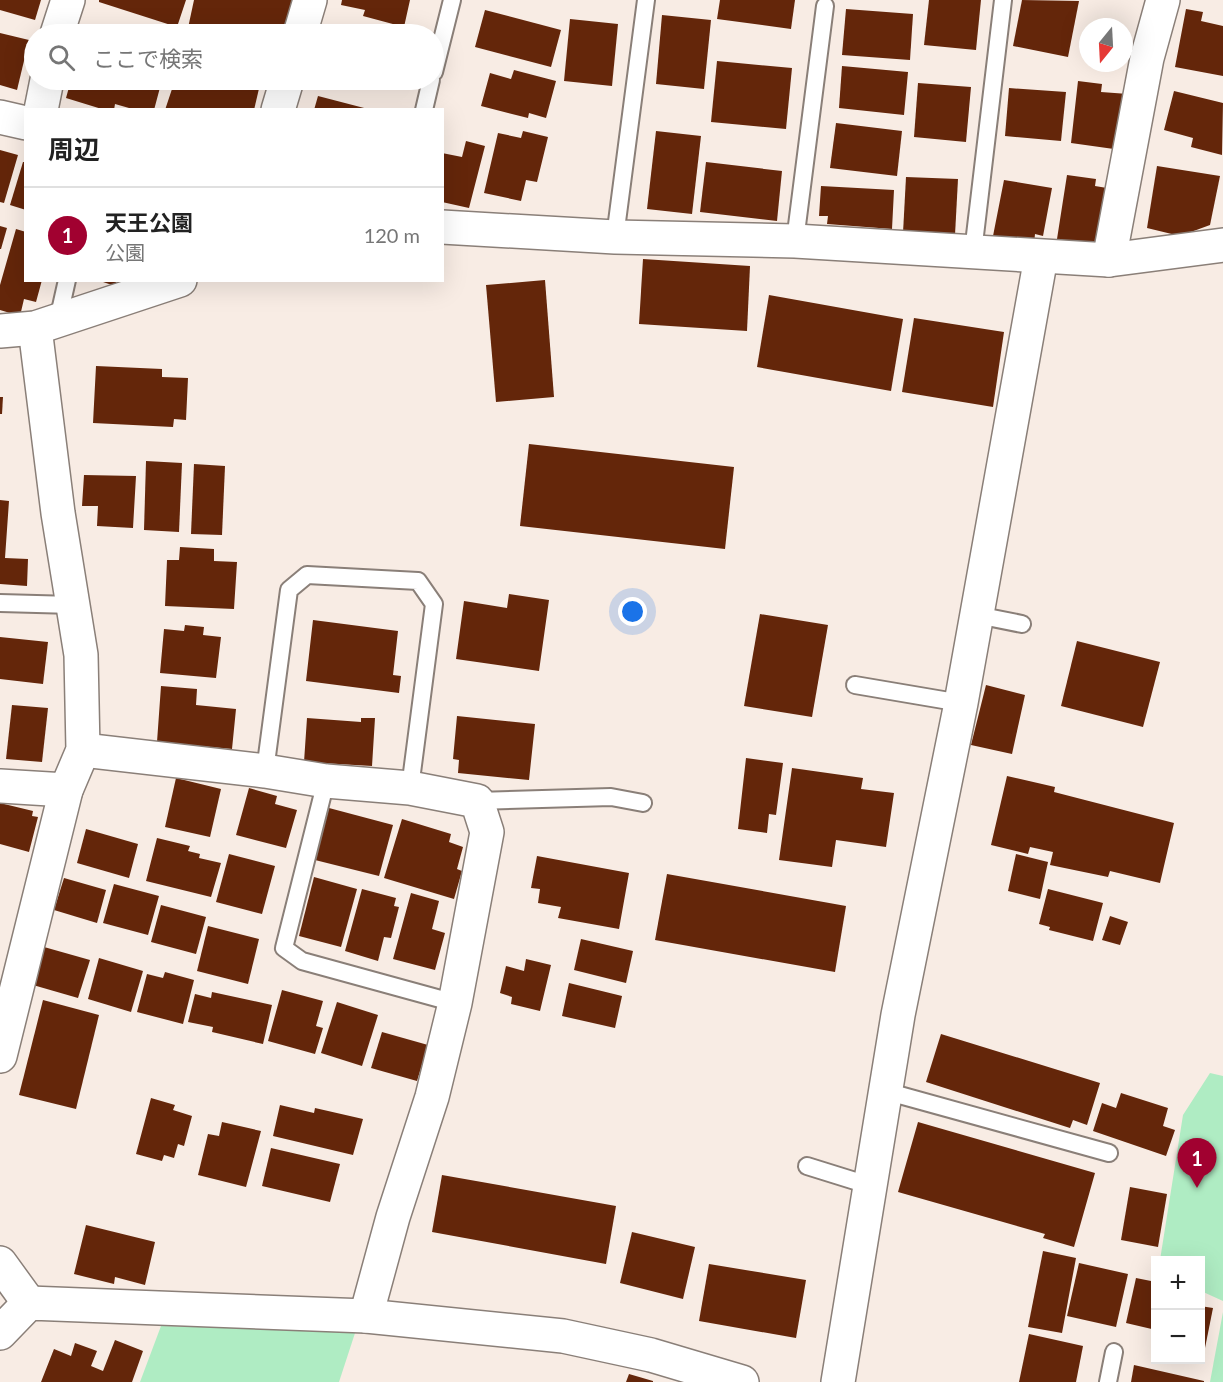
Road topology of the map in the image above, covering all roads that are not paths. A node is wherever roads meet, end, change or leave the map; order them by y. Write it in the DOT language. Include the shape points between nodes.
graph roads {
  1 [pos="68,0"];
  2 [pos="310,0"];
  3 [pos="452,0"];
  4 [pos="646,0"];
  5 [pos="1003,0"];
  6 [pos="1163,0"];
  7 [pos="825,6"];
  8 [pos="60,24"];
  9 [pos="303,24"];
  10 [pos="444,32"];
  11 [pos="45,90"];
  12 [pos="284,90"];
  13 [pos="429,90"];
  14 [pos="41,108"];
  15 [pos="279,108"];
  16 [pos="424,108"];
  17 [pos="0,117"];
  18 [pos="24,123"];
  19 [pos="444,227"];
  20 [pos="615,237"];
  21 [pos="795,241"];
  22 [pos="1223,246"];
  23 [pos="974,252"];
  24 [pos="1041,256"];
  25 [pos="1109,260"];
  26 [pos="66,282"];
  27 [pos="174,282"];
  28 [pos="47,324"];
  29 [pos="0,331"];
  30 [pos="0,603"];
  31 [pos="73,605"];
  32 [pos="977,615"];
  33 [pos="1022,624"];
  34 [pos="855,685"];
  35 [pos="962,703"];
  36 [pos="83,750"];
  37 [pos="265,771"];
  38 [pos="326,781"];
  39 [pos="0,786"];
  40 [pos="410,788"];
  41 [pos="66,790"];
  42 [pos="477,801"];
  43 [pos="643,803"];
  44 [pos="455,1003"];
  45 [pos="0,1056"];
  46 [pos="885,1091"];
  47 [pos="1108,1153"];
  48 [pos="807,1166"];
  49 [pos="868,1185"];
  50 [pos="0,1263"];
  51 [pos="29,1303"];
  52 [pos="366,1316"];
  53 [pos="0,1333"];
  54 [pos="1114,1352"];
  55 [pos="742,1382"];
  56 [pos="838,1382"];
  57 [pos="1108,1382"];
  1 -- 8 [label="street"];
  2 -- 9 [label="street"];
  3 -- 10 [label="lane"];
  4 -- 20 [label="lane"];
  5 -- 23 [label="lane"];
  6 -- 25 [label="street" via="1147,58"];
  7 -- 21 [label="lane"];
  11 -- 14 [label="street"];
  12 -- 15 [label="street"];
  13 -- 16 [label="lane"];
  17 -- 18 [label="street"];
  19 -- 20 [label="street"];
  20 -- 21 [label="street"];
  21 -- 23 [label="street"];
  22 -- 25 [label="street"];
  23 -- 24 [label="street"];
  24 -- 25 [label="street"];
  24 -- 32 [label="street"];
  26 -- 28 [label="lane"];
  27 -- 28 [label="street"];
  28 -- 29 [label="street"];
  28 -- 31 [label="street" via="58,513"];
  30 -- 31 [label="lane"];
  31 -- 36 [label="street" via="81,655"];
  32 -- 33 [label="lane"];
  32 -- 35 [label="street"];
  34 -- 35 [label="lane"];
  35 -- 46 [label="street"];
  36 -- 37 [label="street"];
  36 -- 41 [label="street"];
  37 -- 38 [label="street"];
  37 -- 40 [label="lane" via="289,590 308,575 418,581 434,604"];
  38 -- 40 [label="street"];
  38 -- 44 [label="lane" via="284,948 302,961"];
  39 -- 41 [label="street"];
  40 -- 42 [label="street"];
  41 -- 45 [label="street"];
  42 -- 43 [label="lane" via="611,797"];
  42 -- 44 [label="street" via="486,832"];
  44 -- 52 [label="street" via="432,1097"];
  46 -- 47 [label="lane"];
  46 -- 49 [label="street"];
  48 -- 49 [label="lane"];
  49 -- 56 [label="street"];
  50 -- 51 [label="street"];
  51 -- 52 [label="street"];
  51 -- 53 [label="street"];
  52 -- 55 [label="street" via="562,1336 651,1355"];
  54 -- 57 [label="lane"];
}
